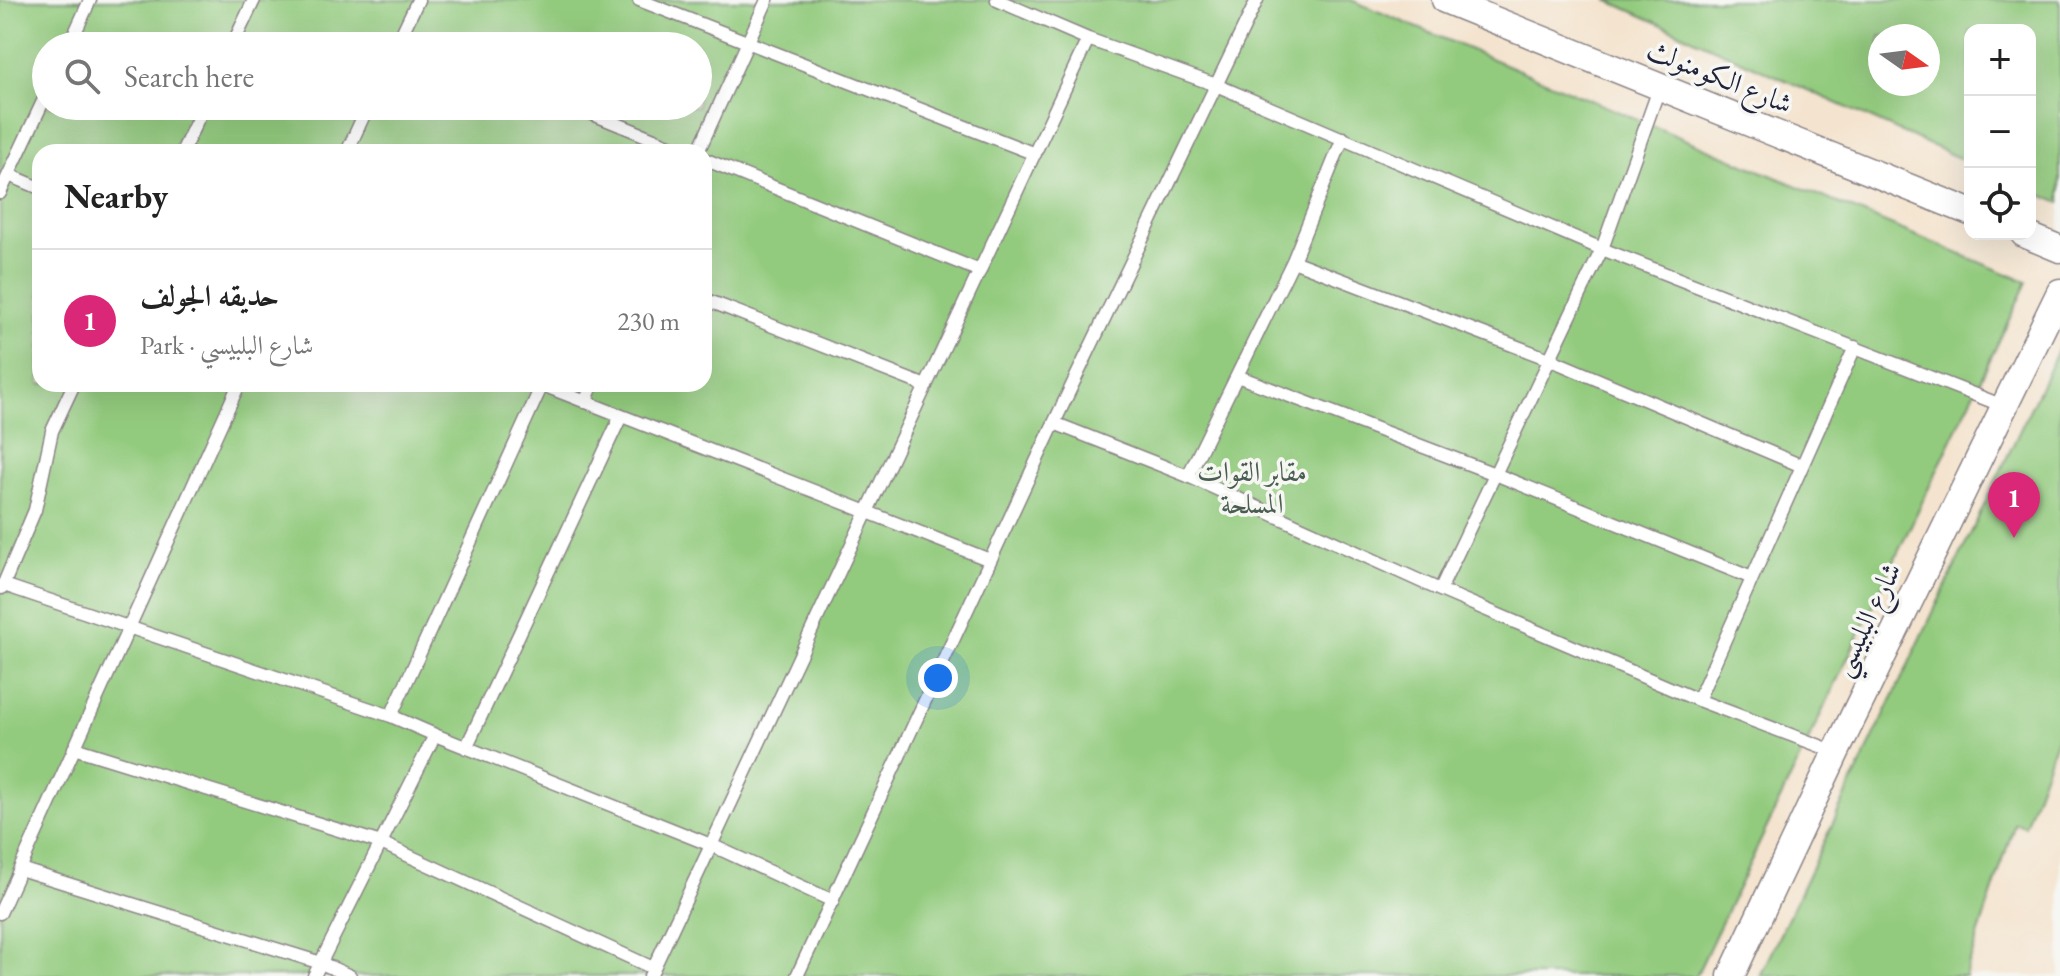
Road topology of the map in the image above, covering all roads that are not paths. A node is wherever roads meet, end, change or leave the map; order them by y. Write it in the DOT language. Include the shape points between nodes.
graph roads {
  1 [pos="90,0"];
  2 [pos="254,0"];
  3 [pos="418,0"];
  4 [pos="639,0"];
  5 [pos="767,0"];
  6 [pos="997,0"];
  7 [pos="1257,0"];
  8 [pos="1445,0"];
  9 [pos="75,32"];
  10 [pos="239,32"];
  11 [pos="403,32"];
  12 [pos="1088,39"];
  13 [pos="747,44"];
  14 [pos="1216,85"];
  15 [pos="1660,86"];
  16 [pos="34,120"];
  17 [pos="197,120"];
  18 [pos="362,120"];
  19 [pos="607,120"];
  20 [pos="1343,138"];
  21 [pos="186,144"];
  22 [pos="351,144"];
  23 [pos="666,144"];
  24 [pos="702,144"];
  25 [pos="1035,154"];
  26 [pos="712,162"];
  27 [pos="9,175"];
  28 [pos="32,185"];
  29 [pos="0,193"];
  30 [pos="1964,210"];
  31 [pos="2036,239"];
  32 [pos="1602,249"];
  33 [pos="2060,249"];
  34 [pos="1293,261"];
  35 [pos="980,271"];
  36 [pos="2060,292"];
  37 [pos="712,302"];
  38 [pos="1855,347"];
  39 [pos="1549,359"];
  40 [pos="1237,376"];
  41 [pos="926,386"];
  42 [pos="70,392"];
  43 [pos="235,392"];
  44 [pos="537,392"];
  45 [pos="561,392"];
  46 [pos="589,392"];
  47 [pos="585,402"];
  48 [pos="2006,407"];
  49 [pos="621,416"];
  50 [pos="1054,423"];
  51 [pos="1802,466"];
  52 [pos="1495,474"];
  53 [pos="1188,476"];
  54 [pos="867,512"];
  55 [pos="990,560"];
  56 [pos="1752,578"];
  57 [pos="2,588"];
  58 [pos="1440,590"];
  59 [pos="129,626"];
  60 [pos="1698,700"];
  61 [pos="391,716"];
  62 [pos="435,735"];
  63 [pos="74,748"];
  64 [pos="466,748"];
  65 [pos="1836,752"];
  66 [pos="381,843"];
  67 [pos="711,845"];
  68 [pos="20,869"];
  69 [pos="833,901"];
  70 [pos="0,913"];
  71 [pos="321,963"];
  72 [pos="652,972"];
  73 [pos="314,976"];
  74 [pos="350,976"];
  75 [pos="797,976"];
  76 [pos="1731,976"];
  1 -- 9 [label="lane"];
  2 -- 10 [label="lane"];
  3 -- 11 [label="lane"];
  4 -- 13 [label="lane"];
  5 -- 13 [label="lane"];
  6 -- 12 [label="lane"];
  7 -- 14 [label="lane"];
  8 -- 15 [label="street, شارع الكومنولث"];
  12 -- 14 [label="lane"];
  12 -- 25 [label="lane"];
  13 -- 24 [label="lane"];
  13 -- 25 [label="lane"];
  14 -- 20 [label="lane"];
  14 -- 50 [label="lane"];
  15 -- 30 [label="street, شارع الكومنولث"];
  15 -- 32 [label="lane"];
  16 -- 27 [label="lane"];
  17 -- 21 [label="lane"];
  18 -- 22 [label="lane"];
  19 -- 23 [label="lane"];
  20 -- 32 [label="lane"];
  20 -- 34 [label="lane"];
  25 -- 35 [label="lane"];
  26 -- 35 [label="lane"];
  27 -- 28 [label="lane"];
  27 -- 29 [label="lane"];
  31 -- 33 [label="street"];
  32 -- 38 [label="lane"];
  32 -- 39 [label="lane"];
  34 -- 39 [label="lane"];
  34 -- 40 [label="lane"];
  35 -- 41 [label="lane"];
  36 -- 48 [label="street, شارع البلبيسي"];
  37 -- 41 [label="lane"];
  38 -- 48 [label="lane"];
  38 -- 51 [label="lane"];
  39 -- 51 [label="lane"];
  39 -- 52 [label="lane"];
  40 -- 52 [label="lane"];
  40 -- 53 [label="lane"];
  41 -- 54 [label="lane"];
  42 -- 57 [label="lane" via="52,431 35,510"];
  43 -- 59 [label="lane"];
  44 -- 61 [label="lane"];
  45 -- 47 [label="lane"];
  46 -- 47 [label="lane"];
  47 -- 49 [label="lane"];
  48 -- 65 [label="street, شارع البلبيسي"];
  49 -- 54 [label="lane"];
  49 -- 64 [label="lane"];
  50 -- 53 [label="lane"];
  50 -- 55 [label="lane"];
  51 -- 56 [label="lane"];
  52 -- 56 [label="lane"];
  52 -- 58 [label="lane"];
  53 -- 58 [label="lane"];
  54 -- 55 [label="lane"];
  54 -- 67 [label="lane"];
  55 -- 69 [label="lane"];
  56 -- 60 [label="lane"];
  57 -- 59 [label="lane"];
  58 -- 60 [label="lane"];
  59 -- 61 [label="lane"];
  59 -- 63 [label="lane"];
  60 -- 65 [label="lane"];
  61 -- 62 [label="lane"];
  62 -- 64 [label="lane"];
  62 -- 66 [label="lane"];
  63 -- 66 [label="lane"];
  63 -- 68 [label="lane"];
  64 -- 67 [label="lane"];
  65 -- 76 [label="street, شارع البلبيسي"];
  66 -- 71 [label="lane"];
  66 -- 72 [label="lane"];
  67 -- 69 [label="lane"];
  67 -- 72 [label="lane"];
  68 -- 70 [label="lane"];
  68 -- 71 [label="lane"];
  69 -- 75 [label="lane"];
  71 -- 73 [label="lane"];
  71 -- 74 [label="lane"];
}
